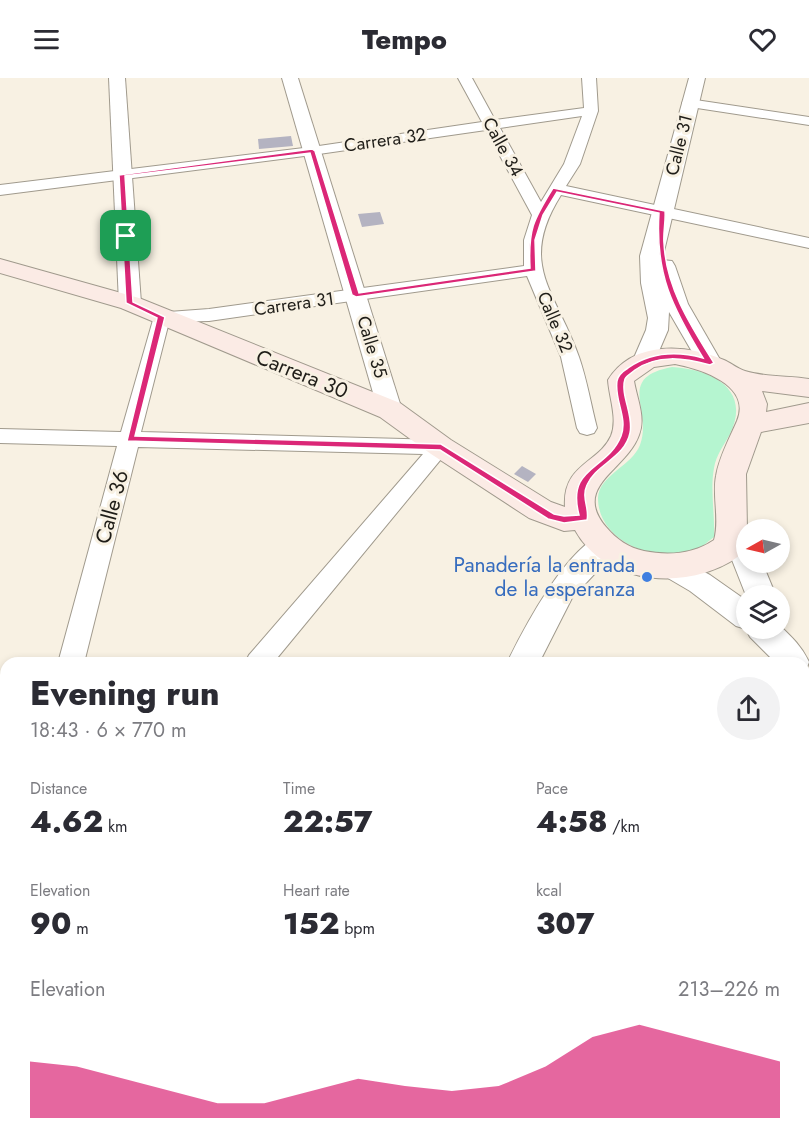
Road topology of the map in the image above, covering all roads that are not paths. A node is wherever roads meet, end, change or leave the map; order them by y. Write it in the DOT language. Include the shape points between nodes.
graph roads {
  1 [pos="117,78"];
  2 [pos="290,78"];
  3 [pos="465,78"];
  4 [pos="589,78"];
  5 [pos="697,78"];
  6 [pos="689,103"];
  7 [pos="591,111"];
  8 [pos="809,121"];
  9 [pos="490,124"];
  10 [pos="312,151"];
  11 [pos="122,175"];
  12 [pos="556,189"];
  13 [pos="0,190"];
  14 [pos="662,212"];
  15 [pos="540,215"];
  16 [pos="809,243"];
  17 [pos="0,266"];
  18 [pos="533,270"];
  19 [pos="356,295"];
  20 [pos="130,303"];
  21 [pos="161,317"];
  22 [pos="645,360"];
  23 [pos="710,363"];
  24 [pos="737,379"];
  25 [pos="809,388"];
  26 [pos="390,410"];
  27 [pos="809,413"];
  28 [pos="748,426"];
  29 [pos="587,428"];
  30 [pos="0,436"];
  31 [pos="130,438"];
  32 [pos="441,447"];
  33 [pos="584,518"];
  34 [pos="733,527"];
  35 [pos="736,534"];
  36 [pos="604,545"];
  37 [pos="671,566"];
  38 [pos="736,609"];
  39 [pos="73,657"];
  40 [pos="263,657"];
  41 [pos="526,657"];
  1 -- 11 [label="street"];
  2 -- 10 [label="street, Calle 35"];
  3 -- 9 [label="street, Calle 34"];
  4 -- 7 [label="street"];
  5 -- 6 [label="street, Calle 31"];
  6 -- 8 [label="street"];
  6 -- 14 [label="street, Calle 31"];
  7 -- 9 [label="street, Carrera 32"];
  7 -- 12 [label="street" via="572,164"];
  9 -- 10 [label="street, Carrera 32"];
  9 -- 15 [label="street, Calle 34"];
  10 -- 11 [label="street, Carrera 32"];
  10 -- 19 [label="street, Calle 35"];
  11 -- 13 [label="street, Carrera 32"];
  11 -- 20 [label="street"];
  12 -- 14 [label="street"];
  12 -- 15 [label="street"];
  14 -- 16 [label="street"];
  14 -- 22 [label="street, Calle 31" via="651,256 659,318"];
  14 -- 23 [label="street, Calle 31" via="660,243 667,280 683,320"];
  15 -- 18 [label="street, Calle 32" via="532,240"];
  17 -- 20 [label="main road, Carrera 30"];
  18 -- 19 [label="street, Carrera 31"];
  18 -- 29 [label="street, Calle 32" via="570,357"];
  19 -- 21 [label="street, Carrera 31" via="209,315"];
  19 -- 26 [label="street, Calle 35"];
  20 -- 21 [label="main road, Carrera 30"];
  21 -- 26 [label="main road, Carrera 30"];
  21 -- 31 [label="street, Calle 36"];
  22 -- 23 [label="main road" via="675,356"];
  22 -- 33 [label="main road" via="621,380 626,435 616,453 587,476 581,487"];
  23 -- 24 [label="main road"];
  24 -- 25 [label="main road"];
  24 -- 28 [label="main road" via="749,394 753,408"];
  26 -- 32 [label="main road, Carrera 30"];
  27 -- 28 [label="main road"];
  28 -- 34 [label="main road" via="730,480"];
  30 -- 31 [label="street"];
  31 -- 32 [label="street"];
  31 -- 39 [label="street, Calle 36"];
  32 -- 33 [label="main road, Carrera 30" via="552,516"];
  32 -- 40 [label="street"];
  33 -- 36 [label="main road"];
  34 -- 35 [label="street"];
  34 -- 37 [label="main road" via="728,547 720,554 691,565"];
  36 -- 37 [label="main road" via="624,558"];
  36 -- 41 [label="street" via="562,590"];
  37 -- 38 [label="street"];
}
